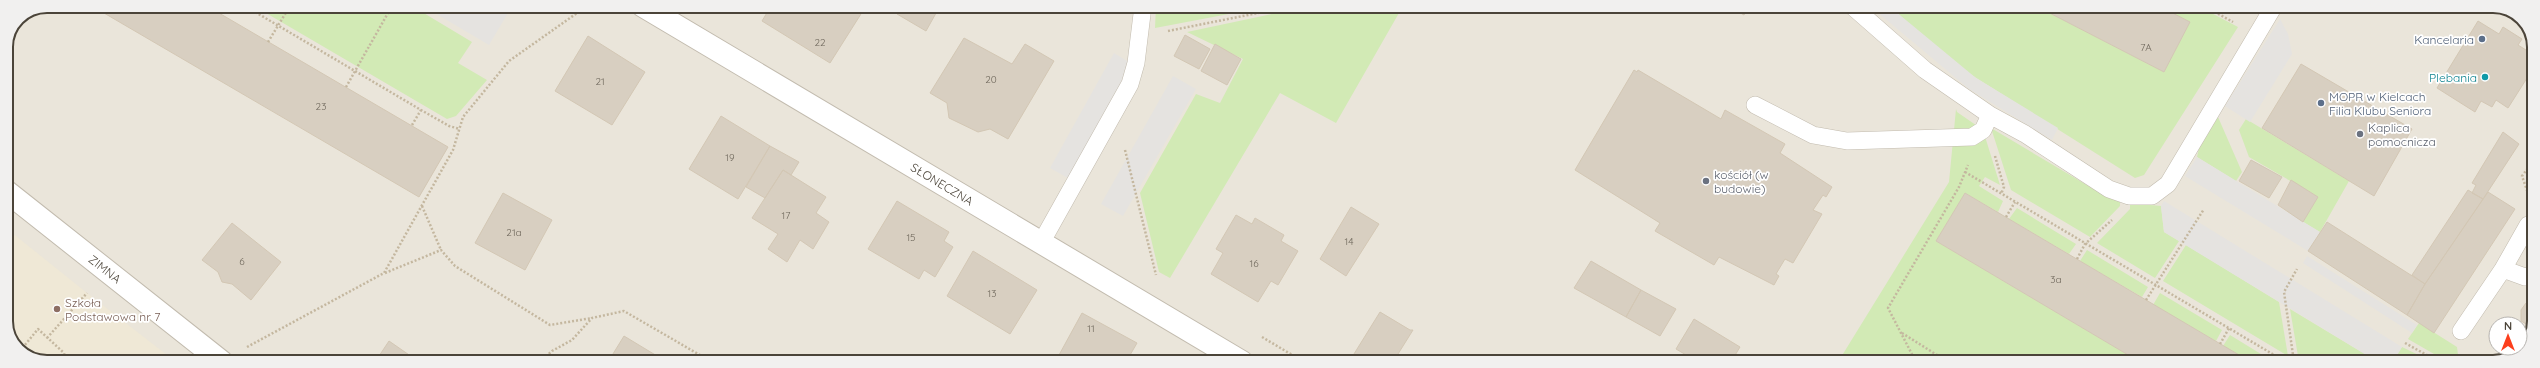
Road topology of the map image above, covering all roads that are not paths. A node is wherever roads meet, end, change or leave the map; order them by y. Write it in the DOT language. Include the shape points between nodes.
graph roads {
  1 [pos="655,13"];
  2 [pos="1143,13"];
  3 [pos="1860,13"];
  4 [pos="2270,13"];
  5 [pos="1755,105"];
  6 [pos="1986,123"];
  7 [pos="13,197"];
  8 [pos="2527,227"];
  9 [pos="1041,243"];
  10 [pos="2504,269"];
  11 [pos="2527,276"];
  12 [pos="2461,331"];
  13 [pos="213,355"];
  14 [pos="1230,355"];
  1 -- 9 [label="street, SŁONECZNA"];
  2 -- 9 [label="lane" via="1130,84"];
  3 -- 6 [label="lane"];
  4 -- 6 [label="lane" via="2168,184 2152,196 2128,196 2109,189 2025,134"];
  5 -- 6 [label="lane" via="1813,135 1847,141 1972,137"];
  7 -- 13 [label="street, ZIMNA"];
  8 -- 10 [label="lane"];
  9 -- 14 [label="street, SŁONECZNA"];
  10 -- 11 [label="lane"];
  10 -- 12 [label="lane"];
}
